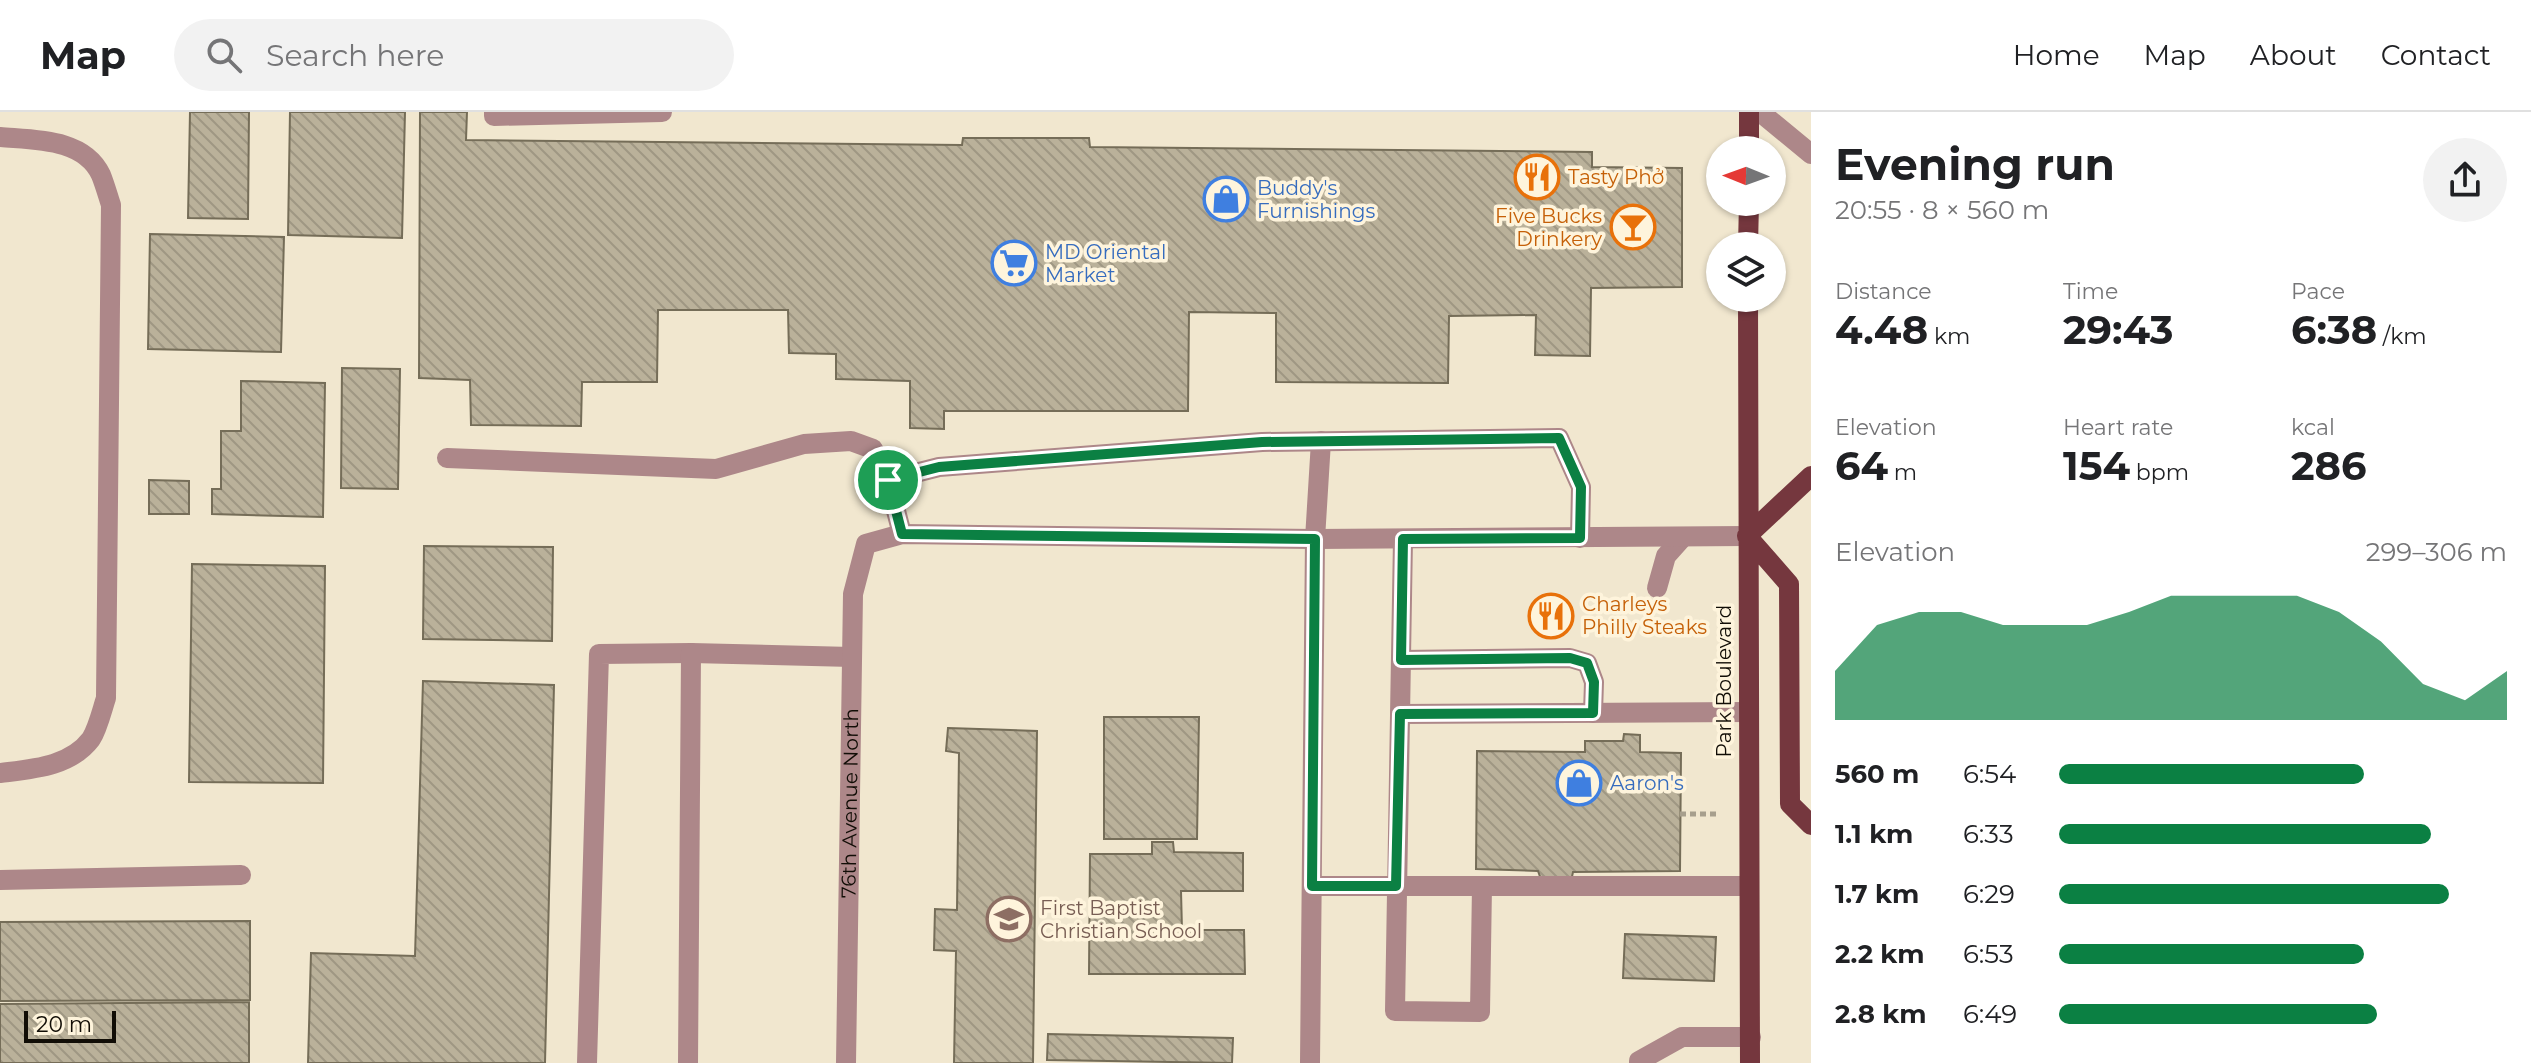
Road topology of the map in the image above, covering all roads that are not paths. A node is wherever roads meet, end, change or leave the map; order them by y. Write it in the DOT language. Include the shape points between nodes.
graph roads {
  1 [pos="494,112"];
  2 [pos="662,112"];
  3 [pos="1749,112"];
  4 [pos="1760,112"];
  5 [pos="1749,136"];
  6 [pos="0,137"];
  7 [pos="1811,154"];
  8 [pos="1748,312"];
  9 [pos="1321,441"];
  10 [pos="447,458"];
  11 [pos="1811,476"];
  12 [pos="888,480"];
  13 [pos="902,534"];
  14 [pos="1747,536"];
  15 [pos="1683,537"];
  16 [pos="1580,538"];
  17 [pos="1315,539"];
  18 [pos="1403,539"];
  19 [pos="1657,588"];
  20 [pos="691,653"];
  21 [pos="852,657"];
  22 [pos="1401,660"];
  23 [pos="1748,712"];
  24 [pos="1593,713"];
  25 [pos="1400,714"];
  26 [pos="0,773"];
  27 [pos="1811,825"];
  28 [pos="241,875"];
  29 [pos="0,880"];
  30 [pos="1312,886"];
  31 [pos="1396,886"];
  32 [pos="1482,886"];
  33 [pos="1748,886"];
  34 [pos="1751,1037"];
  35 [pos="587,1063"];
  36 [pos="688,1063"];
  37 [pos="846,1063"];
  38 [pos="1310,1063"];
  39 [pos="1639,1063"];
  40 [pos="1750,1063"];
  1 -- 2 [label="street"];
  3 -- 5 [label="main road"];
  4 -- 7 [label="street"];
  6 -- 26 [label="street" via="77,149 100,172 111,221 106,698 92,738 71,757 41,768"];
  8 -- 14 [label="main road, Park Boulevard"];
  9 -- 12 [label="street" via="1038,458 939,467"];
  9 -- 16 [label="street" via="1559,438 1581,487"];
  9 -- 17 [label="street"];
  10 -- 12 [label="street" via="716,469 804,444 851,441 873,449"];
  11 -- 14 [label="main road"];
  12 -- 13 [label="street"];
  13 -- 17 [label="street"];
  13 -- 21 [label="street, 76th Avenue North" via="866,544 853,594"];
  14 -- 15 [label="street"];
  14 -- 23 [label="main road, Park Boulevard"];
  14 -- 27 [label="main road" via="1789,584 1790,804"];
  15 -- 16 [label="street"];
  15 -- 19 [label="street" via="1666,556"];
  16 -- 18 [label="street"];
  17 -- 18 [label="street"];
  17 -- 30 [label="street"];
  18 -- 22 [label="street"];
  20 -- 21 [label="street"];
  20 -- 35 [label="street" via="599,654"];
  20 -- 36 [label="street"];
  21 -- 37 [label="street, 76th Avenue North"];
  22 -- 24 [label="street" via="1570,658 1587,663 1594,682"];
  22 -- 25 [label="street"];
  23 -- 24 [label="street"];
  23 -- 33 [label="main road, Park Boulevard"];
  24 -- 25 [label="street"];
  25 -- 31 [label="street"];
  28 -- 29 [label="street"];
  30 -- 31 [label="street"];
  30 -- 38 [label="street"];
  31 -- 32 [label="street"];
  31 -- 32 [label="street" via="1395,1011 1480,1012"];
  32 -- 33 [label="street"];
  33 -- 34 [label="main road, Park Boulevard"];
  34 -- 39 [label="street" via="1682,1037"];
  34 -- 40 [label="main road, Park Boulevard"];
}
